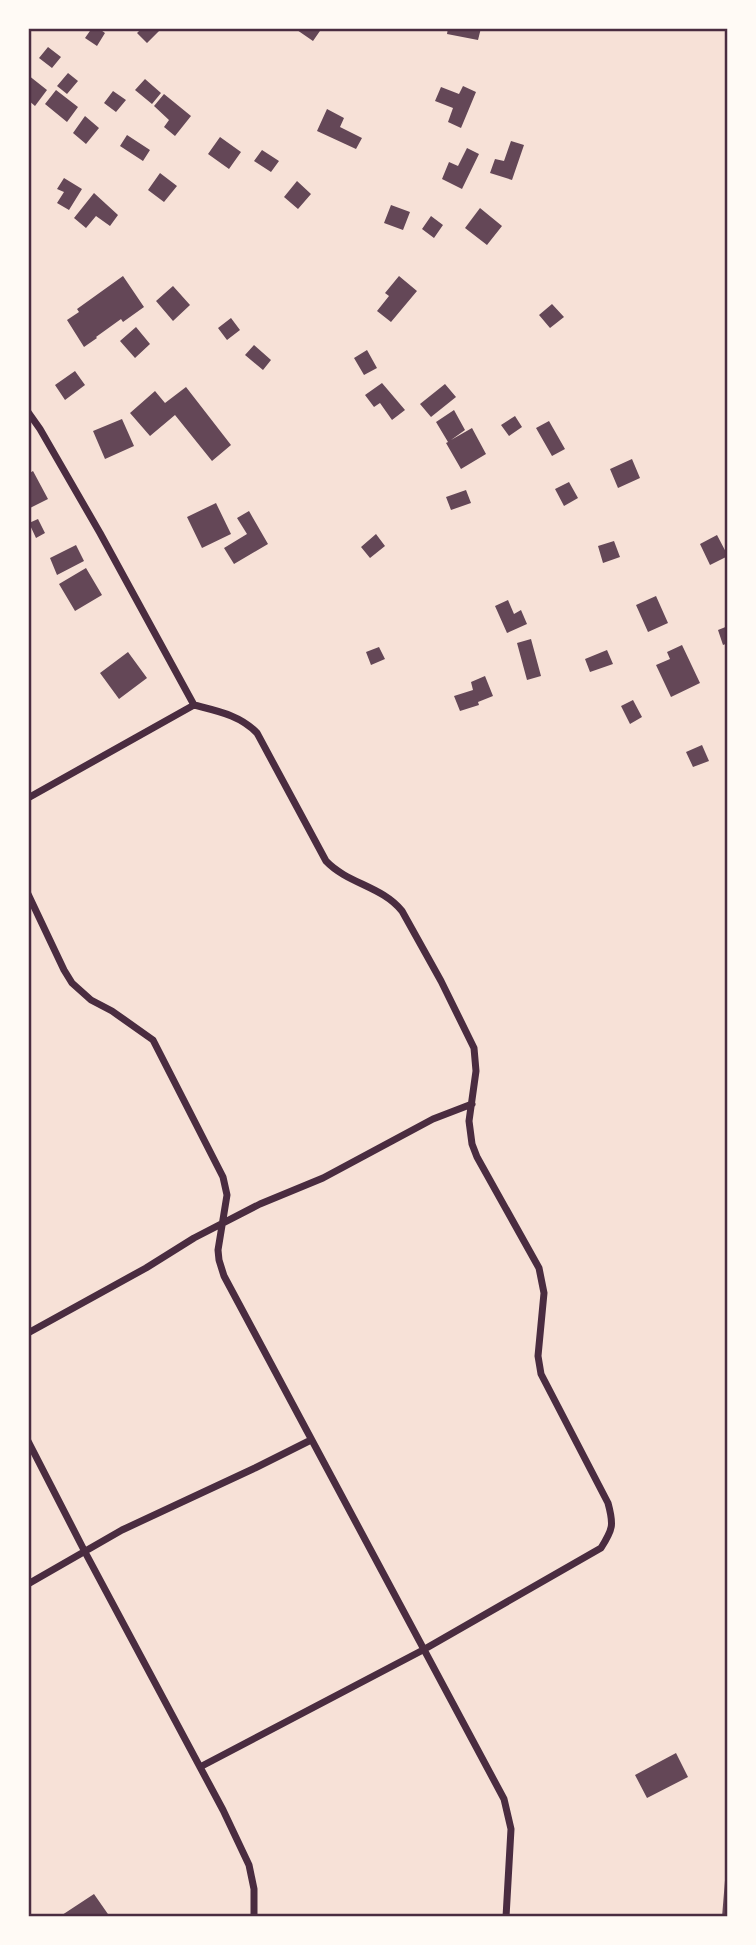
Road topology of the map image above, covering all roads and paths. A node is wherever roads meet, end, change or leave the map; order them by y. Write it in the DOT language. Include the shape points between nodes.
graph roads {
  1 [pos="28,412"];
  2 [pos="194,705"];
  3 [pos="28,799"];
  4 [pos="28,894"];
  5 [pos="472,1104"];
  6 [pos="222,1225"];
  7 [pos="28,1333"];
  8 [pos="311,1440"];
  9 [pos="28,1441"];
  10 [pos="85,1552"];
  11 [pos="28,1584"];
  12 [pos="423,1650"];
  13 [pos="200,1767"];
  14 [pos="254,1917"];
  15 [pos="506,1917"];
  1 -- 2 [label="street"];
  2 -- 3 [label="street"];
  2 -- 5 [label="street" via="235,716 252,727 326,861 341,874 387,896 402,911 474,1048"];
  4 -- 6 [label="street" via="72,983 157,1045 223,1177 227,1195"];
  5 -- 6 [label="street"];
  5 -- 12 [label="street" via="470,1132 477,1157 539,1268 544,1293 538,1356 541,1374 608,1503 611,1533 601,1548"];
  6 -- 7 [label="street"];
  6 -- 8 [label="street" via="218,1250 224,1276"];
  8 -- 10 [label="street"];
  8 -- 12 [label="street"];
  9 -- 10 [label="street"];
  10 -- 11 [label="street"];
  10 -- 13 [label="street"];
  12 -- 13 [label="street"];
  12 -- 15 [label="street" via="508,1808"];
  13 -- 14 [label="street" via="249,1865"];
}
